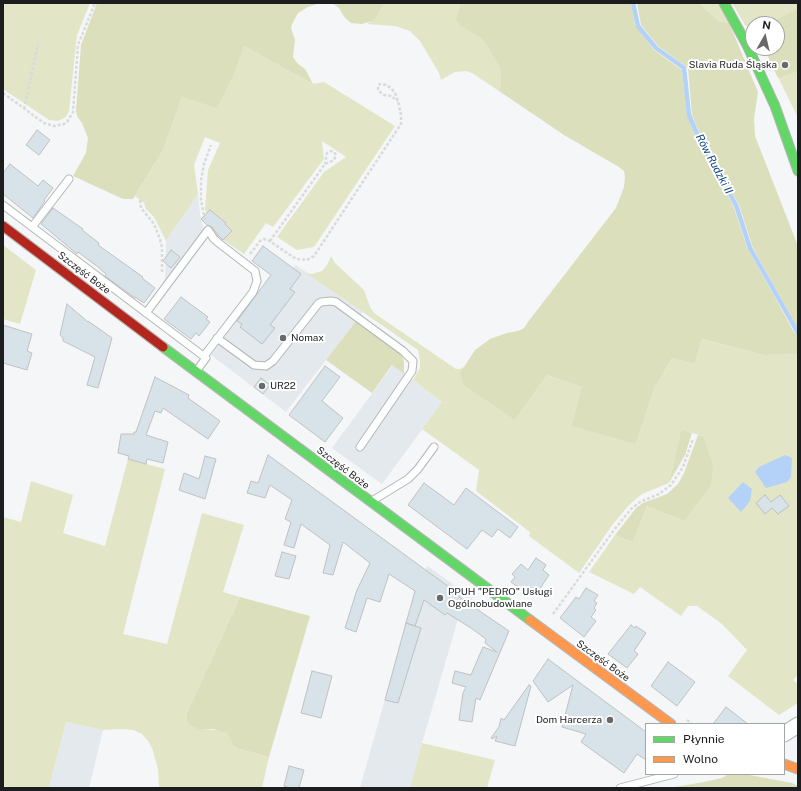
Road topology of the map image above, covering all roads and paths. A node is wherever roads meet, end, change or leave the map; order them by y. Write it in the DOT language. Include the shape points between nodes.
graph roads {
  1 [pos="95,3"];
  2 [pos="724,3"];
  3 [pos="38,44"];
  4 [pos="3,93"];
  5 [pos="398,101"];
  6 [pos="24,109"];
  7 [pos="211,145"];
  8 [pos="325,164"];
  9 [pos="798,171"];
  10 [pos="69,179"];
  11 [pos="140,200"];
  12 [pos="3,205"];
  13 [pos="3,226"];
  14 [pos="32,227"];
  15 [pos="208,230"];
  16 [pos="270,241"];
  17 [pos="244,262"];
  18 [pos="163,290"];
  19 [pos="146,313"];
  20 [pos="218,338"];
  21 [pos="204,356"];
  22 [pos="196,372"];
  23 [pos="693,439"];
  24 [pos="360,447"];
  25 [pos="434,447"];
  26 [pos="370,502"];
  27 [pos="542,629"];
  28 [pos="670,723"];
  29 [pos="798,725"];
  30 [pos="785,733"];
  31 [pos="785,764"];
  32 [pos="798,769"];
  33 [pos="670,775"];
  34 [pos="620,788"];
  1 -- 6 [label="path" via="78,45 70,119 64,124 49,125"];
  2 -- 9 [label="street" via="775,106"];
  3 -- 6 [label="path"];
  4 -- 6 [label="path"];
  5 -- 5 [label="path" via="391,88 380,84 378,86 380,92"];
  5 -- 16 [label="path" via="400,124 314,256 307,260 296,259"];
  7 -- 15 [label="path" via="202,169 201,200"];
  8 -- 8 [label="path" via="334,160 334,152 328,153"];
  8 -- 16 [label="path"];
  10 -- 14 [label="lane"];
  11 -- 18 [label="path" via="141,208 154,224 160,239"];
  12 -- 14 [label="lane"];
  13 -- 22 [label="street, Szczęść Boże"];
  14 -- 19 [label="lane"];
  15 -- 17 [label="lane" via="214,239"];
  15 -- 18 [label="lane"];
  16 -- 17 [label="path" via="260,241"];
  17 -- 20 [label="lane" via="255,271 256,287"];
  18 -- 19 [label="lane"];
  19 -- 21 [label="lane"];
  20 -- 21 [label="lane"];
  20 -- 24 [label="lane" via="254,365 266,366 273,361 318,304 331,301 336,302 403,351 413,361 412,371"];
  21 -- 22 [label="lane" via="206,358"];
  22 -- 26 [label="street, Szczęść Boże"];
  23 -- 27 [label="path" via="683,467 671,485 631,509"];
  25 -- 26 [label="lane" via="408,479"];
  26 -- 27 [label="street, Szczęść Boże"];
  27 -- 28 [label="street, Szczęść Boże"];
  29 -- 30 [label="street"];
  31 -- 32 [label="street"];
  33 -- 34 [label="lane"];
}
